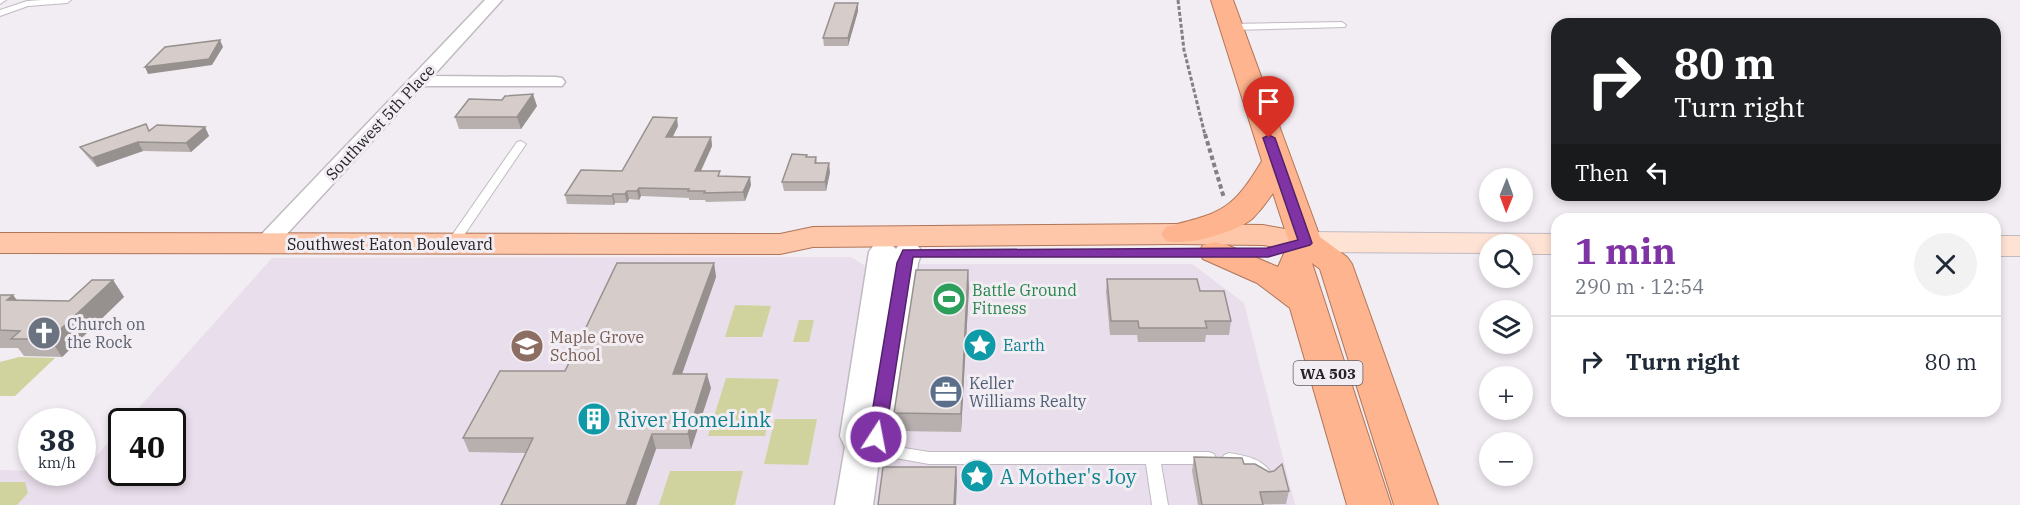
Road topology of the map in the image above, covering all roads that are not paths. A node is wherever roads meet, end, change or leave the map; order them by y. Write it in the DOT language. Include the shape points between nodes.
graph roads {
  1 [pos="67,0"];
  2 [pos="494,0"];
  3 [pos="1222,0"];
  4 [pos="0,12"];
  5 [pos="1342,25"];
  6 [pos="1231,27"];
  7 [pos="418,81"];
  8 [pos="555,82"];
  9 [pos="520,144"];
  10 [pos="1277,161"];
  11 [pos="1178,234"];
  12 [pos="985,236"];
  13 [pos="0,243"];
  14 [pos="1305,243"];
  15 [pos="265,244"];
  16 [pos="452,244"];
  17 [pos="780,244"];
  18 [pos="1551,244"];
  19 [pos="2001,246"];
  20 [pos="2020,246"];
  21 [pos="895,252"];
  22 [pos="1215,252"];
  23 [pos="1306,303"];
  24 [pos="863,447"];
  25 [pos="1153,457"];
  26 [pos="1266,478"];
  27 [pos="854,505"];
  28 [pos="1160,505"];
  29 [pos="1369,505"];
  30 [pos="1416,505"];
  1 -- 4 [label="lane"];
  2 -- 7 [label="street, Southwest 5th Place"];
  3 -- 6 [label="highway"];
  5 -- 6 [label="lane"];
  6 -- 10 [label="highway"];
  7 -- 8 [label="street"];
  7 -- 15 [label="street, Southwest 5th Place"];
  9 -- 16 [label="lane"];
  10 -- 11 [label="highway" via="1255,199 1236,217"];
  10 -- 14 [label="highway"];
  11 -- 12 [label="main road, Southwest Eaton Boulevard"];
  11 -- 14 [label="main road, Southwest Eaton Boulevard" via="1263,235"];
  12 -- 17 [label="main road, Southwest Eaton Boulevard" via="813,237"];
  12 -- 21 [label="main road" via="946,244 900,244"];
  13 -- 15 [label="main road, Southwest Eaton Boulevard"];
  14 -- 18 [label="main road, Southwest Eaton Boulevard"];
  14 -- 22 [label="main road, Southwest Eaton Boulevard" via="1268,253"];
  14 -- 23 [label="highway, WA 503" via="1294,265"];
  14 -- 30 [label="highway, WA 503" via="1335,264"];
  15 -- 16 [label="main road, Southwest Eaton Boulevard"];
  16 -- 17 [label="main road, Southwest Eaton Boulevard"];
  17 -- 21 [label="main road, Southwest Eaton Boulevard" via="805,252"];
  19 -- 20 [label="main road"];
  21 -- 22 [label="main road, Southwest Eaton Boulevard"];
  21 -- 24 [label="street" via="904,263 876,437"];
  22 -- 23 [label="highway" via="1269,276"];
  23 -- 29 [label="highway, WA 503"];
  24 -- 25 [label="lane" via="930,458"];
  24 -- 27 [label="street"];
  25 -- 26 [label="lane" via="1234,459 1260,468"];
  25 -- 28 [label="lane"];
}
